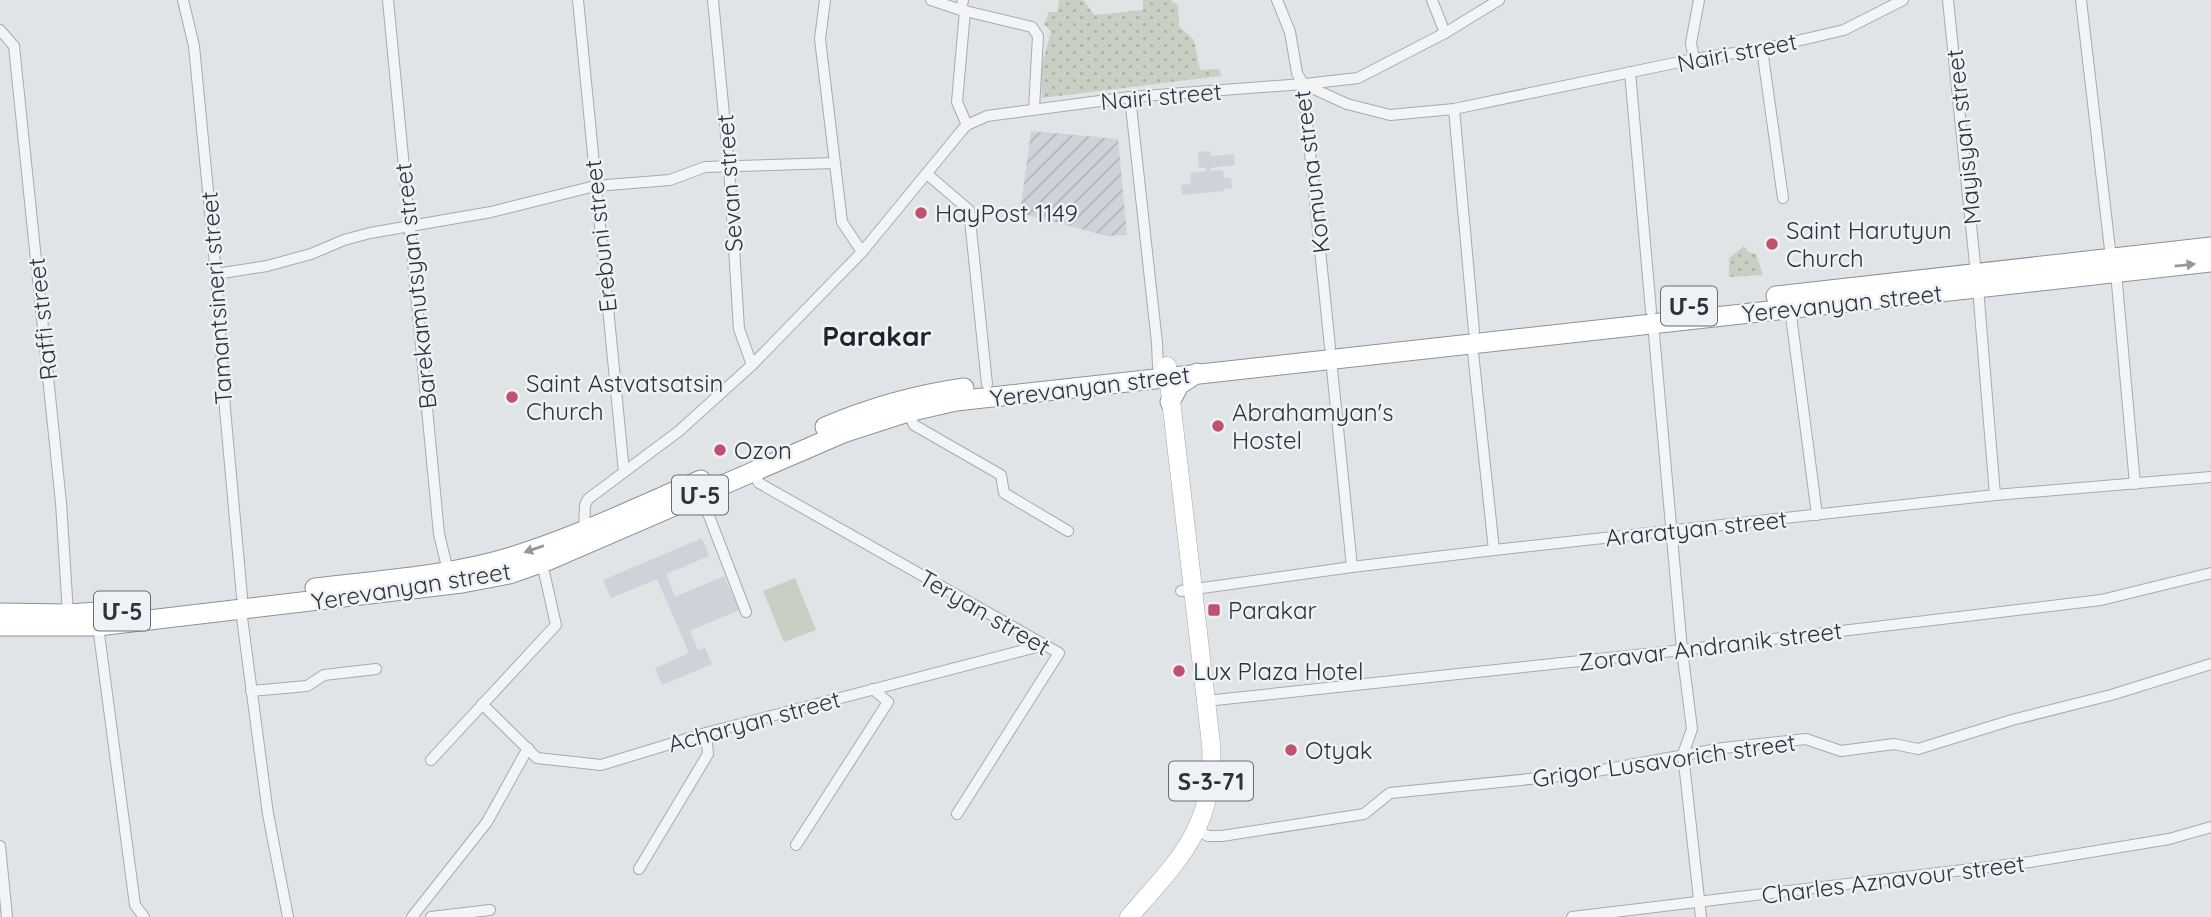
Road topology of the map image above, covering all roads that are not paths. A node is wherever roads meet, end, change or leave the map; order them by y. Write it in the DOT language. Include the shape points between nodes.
graph roads {
  1 [pos="183,0"];
  2 [pos="388,0"];
  3 [pos="578,0"];
  4 [pos="713,0"];
  5 [pos="825,0"];
  6 [pos="931,0"];
  7 [pos="1277,0"];
  8 [pos="1432,0"];
  9 [pos="1499,0"];
  10 [pos="1699,0"];
  11 [pos="1903,0"];
  12 [pos="1948,0"];
  13 [pos="2081,0"];
  14 [pos="963,7"];
  15 [pos="0,30"];
  16 [pos="1444,33"];
  17 [pos="1762,49"];
  18 [pos="1694,59"];
  19 [pos="1630,72"];
  20 [pos="1303,84"];
  21 [pos="1130,97"];
  22 [pos="1034,109"];
  23 [pos="1454,109"];
  24 [pos="967,125"];
  25 [pos="834,163"];
  26 [pos="729,167"];
  27 [pos="927,174"];
  28 [pos="595,186"];
  29 [pos="1783,198"];
  30 [pos="409,226"];
  31 [pos="2211,247"];
  32 [pos="862,252"];
  33 [pos="2211,262"];
  34 [pos="2113,265"];
  35 [pos="216,274"];
  36 [pos="1977,281"];
  37 [pos="1790,308"];
  38 [pos="1652,317"];
  39 [pos="1473,337"];
  40 [pos="1330,353"];
  41 [pos="752,365"];
  42 [pos="1162,368"];
  43 [pos="1197,373"];
  44 [pos="987,384"];
  45 [pos="1170,402"];
  46 [pos="908,412"];
  47 [pos="624,472"];
  48 [pos="752,472"];
  49 [pos="2211,477"];
  50 [pos="2135,484"];
  51 [pos="701,495"];
  52 [pos="1996,495"];
  53 [pos="1816,515"];
  54 [pos="584,530"];
  55 [pos="1068,531"];
  56 [pos="1671,531"];
  57 [pos="1493,550"];
  58 [pos="542,563"];
  59 [pos="1352,567"];
  60 [pos="448,571"];
  61 [pos="2211,573"];
  62 [pos="1187,590"];
  63 [pos="242,603"];
  64 [pos="746,612"];
  65 [pos="0,613"];
  66 [pos="68,614"];
  67 [pos="0,626"];
  68 [pos="99,626"];
  69 [pos="1044,645"];
  70 [pos="1682,650"];
  71 [pos="2211,664"];
  72 [pos="376,669"];
  73 [pos="873,689"];
  74 [pos="251,691"];
  75 [pos="1206,701"];
  76 [pos="482,704"];
  77 [pos="706,733"];
  78 [pos="527,748"];
  79 [pos="1683,754"];
  80 [pos="431,760"];
  81 [pos="957,814"];
  82 [pos="2211,827"];
  83 [pos="1197,830"];
  84 [pos="796,845"];
  85 [pos="0,846"];
  86 [pos="639,869"];
  87 [pos="1699,903"];
  88 [pos="490,910"];
  89 [pos="7,917"];
  90 [pos="144,917"];
  91 [pos="288,917"];
  92 [pos="412,917"];
  93 [pos="431,917"];
  94 [pos="1115,917"];
  95 [pos="1129,917"];
  96 [pos="1572,917"];
  97 [pos="1701,917"];
  1 -- 35 [label="street, Tamantsineri street" via="194,46"];
  2 -- 30 [label="street, Barekamutsyan street"];
  3 -- 28 [label="street, Erebuni street"];
  4 -- 26 [label="street, Sevan street"];
  5 -- 25 [label="street" via="820,39"];
  6 -- 14 [label="street"];
  7 -- 20 [label="street, Komuna street"];
  8 -- 16 [label="street"];
  9 -- 16 [label="street"];
  10 -- 18 [label="street" via="1691,43"];
  11 -- 17 [label="street, Nairi street" via="1844,30"];
  12 -- 36 [label="street, Mayisyan street"];
  13 -- 34 [label="street"];
  14 -- 22 [label="street" via="1032,27 1038,36"];
  14 -- 24 [label="street" via="957,102"];
  15 -- 66 [label="street, Raffi street" via="14,46 61,503"];
  16 -- 20 [label="street" via="1358,78"];
  17 -- 18 [label="street, Nairi street"];
  17 -- 29 [label="street"];
  18 -- 19 [label="street, Nairi street"];
  19 -- 23 [label="street, Nairi street"];
  19 -- 38 [label="street"];
  20 -- 21 [label="street, Nairi street"];
  20 -- 23 [label="street, Nairi street" via="1347,104 1390,115"];
  20 -- 40 [label="street, Komuna street"];
  21 -- 22 [label="street, Nairi street"];
  21 -- 42 [label="street"];
  22 -- 24 [label="street, Nairi street" via="987,116"];
  23 -- 39 [label="street"];
  24 -- 27 [label="street"];
  25 -- 26 [label="street"];
  25 -- 32 [label="street" via="842,222"];
  26 -- 28 [label="street" via="705,167 670,180"];
  26 -- 41 [label="street, Sevan street" via="739,329"];
  27 -- 32 [label="street"];
  27 -- 44 [label="street" via="969,211"];
  28 -- 30 [label="street" via="491,212"];
  28 -- 47 [label="street, Erebuni street"];
  30 -- 35 [label="street" via="344,240 267,266"];
  30 -- 60 [label="street, Barekamutsyan street" via="439,534"];
  31 -- 34 [label="highway, Yerevanyan street / Մ-5"];
  32 -- 41 [label="street"];
  34 -- 33 [label="highway, Yerevanyan street / Մ-5, one-way"];
  34 -- 36 [label="highway, Yerevanyan street / Մ-5"];
  34 -- 50 [label="street"];
  35 -- 63 [label="street, Tamantsineri street"];
  36 -- 37 [label="highway, Yerevanyan street / Մ-5"];
  36 -- 38 [label="highway, Yerevanyan street / Մ-5"];
  36 -- 52 [label="street, Mayisyan street"];
  37 -- 38 [label="highway, Yerevanyan street / Մ-5"];
  37 -- 53 [label="street"];
  38 -- 39 [label="highway, Yerevanyan street / Մ-5"];
  38 -- 56 [label="street"];
  39 -- 40 [label="highway, Yerevanyan street / Մ-5"];
  39 -- 57 [label="street"];
  40 -- 42 [label="highway, Yerevanyan street / Մ-5"];
  40 -- 43 [label="highway, Yerevanyan street / Մ-5"];
  40 -- 59 [label="street, Komuna street"];
  41 -- 47 [label="street" via="679,431"];
  42 -- 43 [label="highway, Yerevanyan street / Մ-5"];
  42 -- 44 [label="highway, Yerevanyan street / Մ-5"];
  42 -- 45 [label="main road, Տ-3-71"];
  42 -- 46 [label="highway, Yerevanyan street / Մ-5"];
  42 -- 62 [label="main road, Տ-3-71" via="1160,408"];
  43 -- 45 [label="highway" via="1179,385"];
  44 -- 54 [label="highway, Yerevanyan street / Մ-5" via="935,392 856,414"];
  45 -- 62 [label="main road, Տ-3-71"];
  46 -- 48 [label="highway, Yerevanyan street / Մ-5" via="842,433"];
  46 -- 55 [label="street" via="914,425 1002,475 1004,493"];
  47 -- 54 [label="street" via="586,502"];
  48 -- 51 [label="highway, Yerevanyan street / Մ-5"];
  48 -- 69 [label="street, Teryan street" via="759,483"];
  49 -- 50 [label="street, Araratyan street"];
  50 -- 52 [label="street, Araratyan street"];
  51 -- 58 [label="highway, Yerevanyan street / Մ-5"];
  51 -- 64 [label="street"];
  52 -- 53 [label="street, Araratyan street"];
  53 -- 56 [label="street, Araratyan street"];
  54 -- 60 [label="highway, Yerevanyan street / Մ-5, one-way" via="510,557"];
  56 -- 57 [label="street, Araratyan street"];
  56 -- 70 [label="street"];
  57 -- 59 [label="street, Araratyan street"];
  58 -- 63 [label="highway, Yerevanyan street / Մ-5" via="462,583"];
  58 -- 76 [label="street" via="556,625"];
  59 -- 62 [label="street, Araratyan street"];
  60 -- 63 [label="highway, Yerevanyan street / Մ-5"];
  61 -- 70 [label="street, Zoravar Andranik street" via="2101,600"];
  62 -- 75 [label="main road, Տ-3-71"];
  62 -- 94 [label="main road, Տ-3-71" via="1201,761 1199,790 1177,841"];
  63 -- 66 [label="highway, Yerevanyan street / Մ-5"];
  63 -- 68 [label="highway, Yerevanyan street / Մ-5"];
  63 -- 74 [label="street, Tamantsineri street"];
  65 -- 66 [label="highway, Yerevanyan street / Մ-5"];
  67 -- 68 [label="highway, Yerevanyan street / Մ-5"];
  68 -- 90 [label="street" via="135,905"];
  69 -- 73 [label="street, Acharyan street"];
  69 -- 81 [label="street, Teryan street" via="1059,653"];
  70 -- 75 [label="street, Zoravar Andranik street"];
  70 -- 79 [label="street" via="1692,729"];
  71 -- 79 [label="street, Grigor Lusavorich street" via="1918,749 1894,744 1841,751 1806,739"];
  72 -- 74 [label="street" via="324,675 307,686"];
  73 -- 77 [label="street, Acharyan street"];
  73 -- 84 [label="street" via="888,702"];
  74 -- 91 [label="street, Tamantsineri street"];
  75 -- 83 [label="main road, Տ-3-71" via="1212,775"];
  76 -- 78 [label="street, Acharyan street"];
  76 -- 80 [label="street"];
  77 -- 78 [label="street, Acharyan street" via="601,765 537,758"];
  77 -- 86 [label="street" via="708,754"];
  78 -- 92 [label="street" via="487,821"];
  79 -- 83 [label="street, Grigor Lusavorich street" via="1580,774 1391,793 1364,814 1222,836"];
  79 -- 87 [label="street"];
  82 -- 87 [label="street, Charles Aznavour street" via="2169,839 2030,862"];
  83 -- 95 [label="main road, Տ-3-71"];
  85 -- 89 [label="street"];
  87 -- 96 [label="street, Charles Aznavour street"];
  87 -- 97 [label="street"];
  88 -- 93 [label="street"];
}
